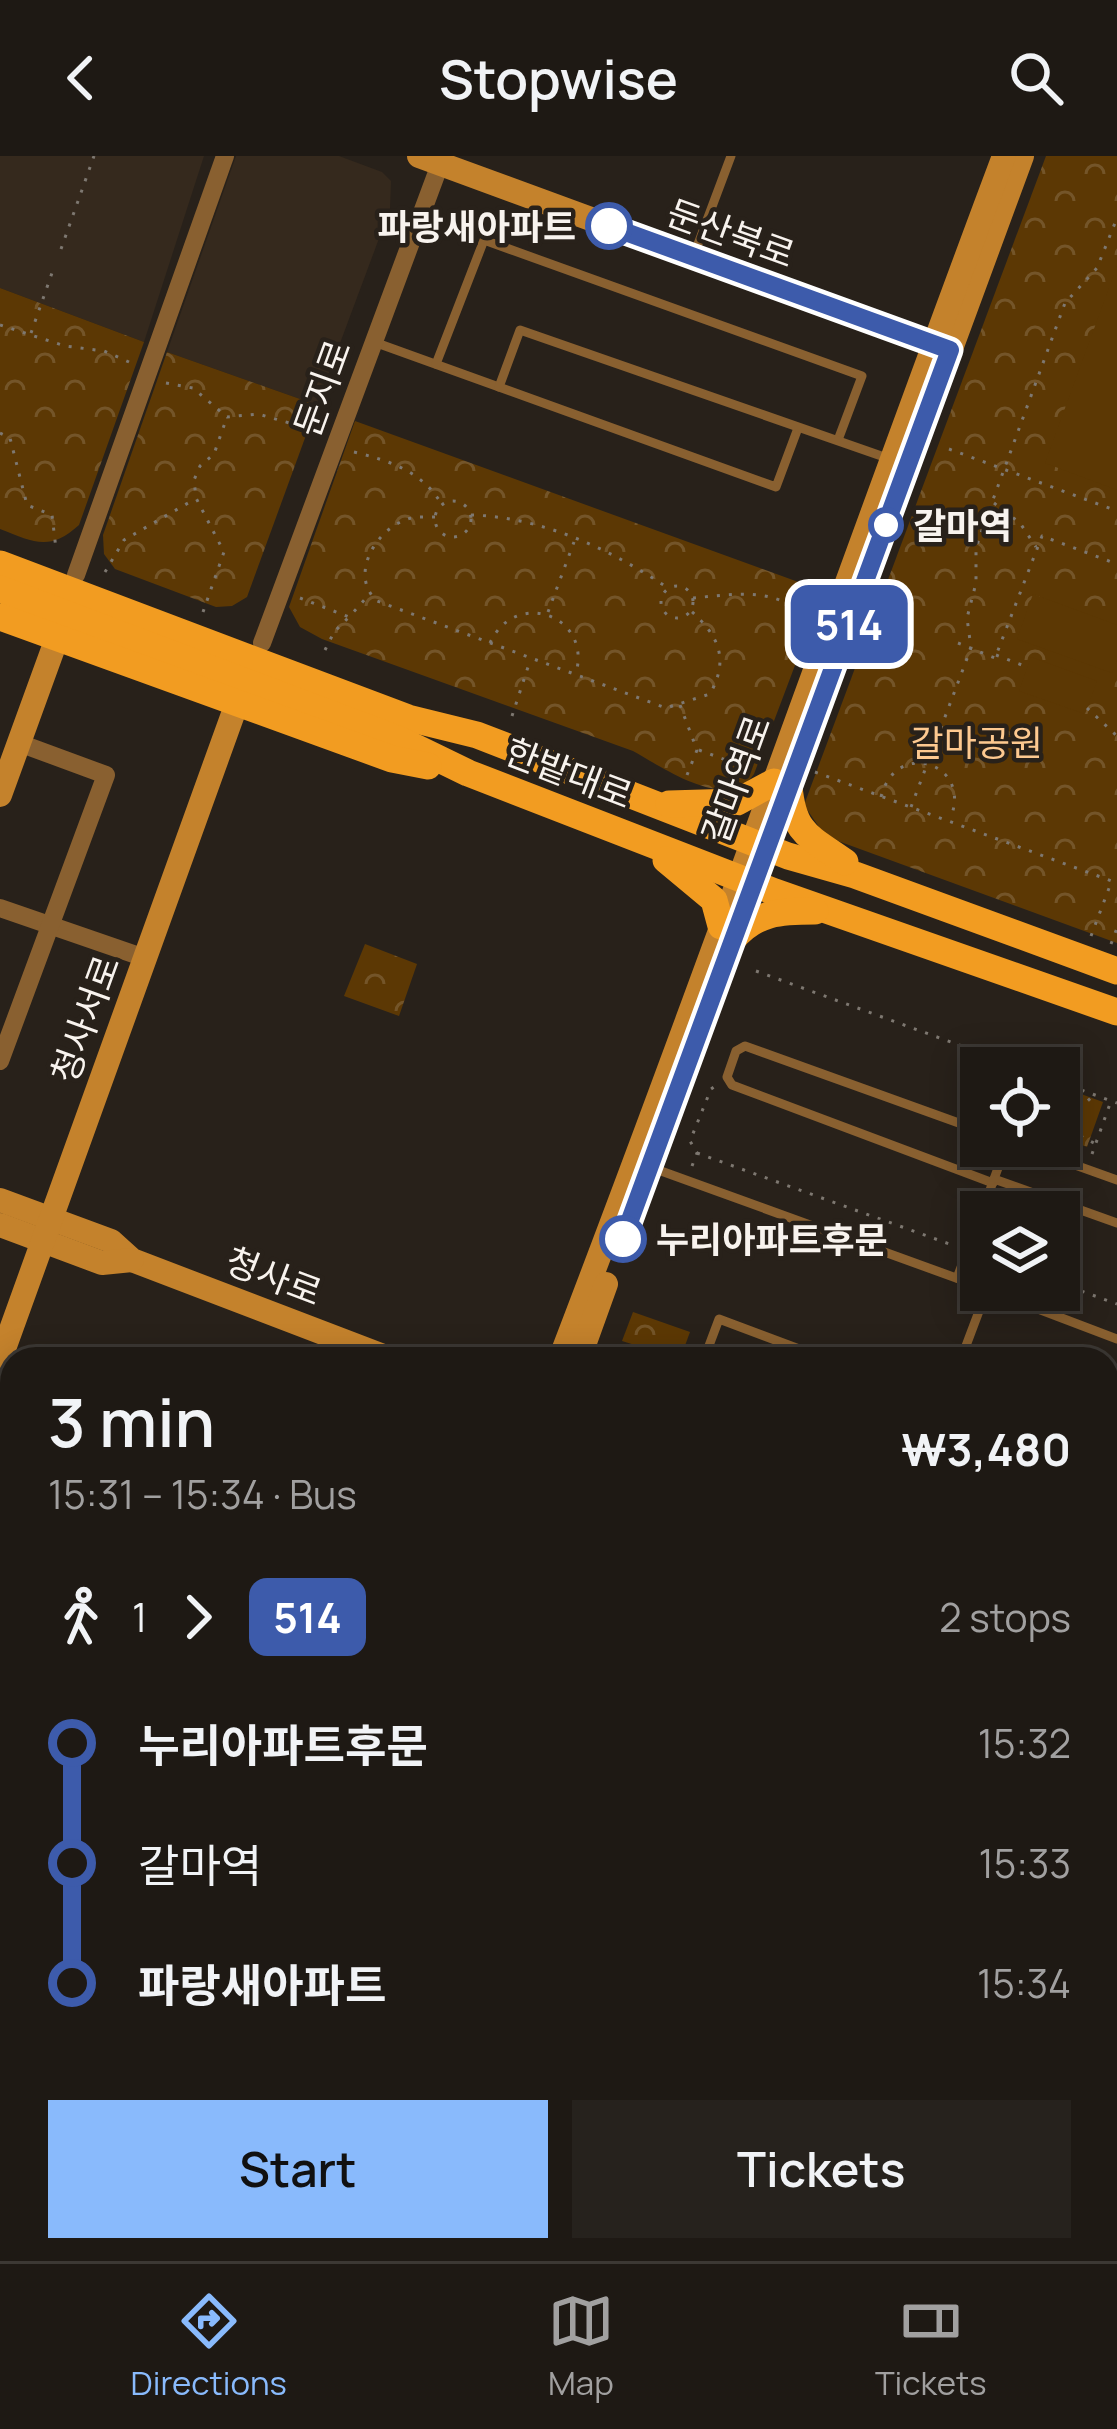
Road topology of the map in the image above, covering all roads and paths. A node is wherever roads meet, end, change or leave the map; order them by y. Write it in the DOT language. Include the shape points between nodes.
graph roads {
  1 [pos="94,156"];
  2 [pos="225,156"];
  3 [pos="731,156"];
  4 [pos="1004,156"];
  5 [pos="1022,156"];
  6 [pos="434,158"];
  7 [pos="1117,218"];
  8 [pos="61,249"];
  9 [pos="693,257"];
  10 [pos="52,272"];
  11 [pos="0,325"];
  12 [pos="29,336"];
  13 [pos="374,342"];
  14 [pos="942,347"];
  15 [pos="129,362"];
  16 [pos="436,364"];
  17 [pos="166,383"];
  18 [pos="500,387"];
  19 [pos="227,417"];
  20 [pos="300,426"];
  21 [pos="798,428"];
  22 [pos="0,434"];
  23 [pos="838,440"];
  24 [pos="949,449"];
  25 [pos="354,452"];
  26 [pos="890,459"];
  27 [pos="1004,471"];
  28 [pos="196,498"];
  29 [pos="992,503"];
  30 [pos="442,505"];
  31 [pos="1117,511"];
  32 [pos="470,515"];
  33 [pos="435,517"];
  34 [pos="574,539"];
  35 [pos="0,546"];
  36 [pos="1037,548"];
  37 [pos="56,549"];
  38 [pos="0,564"];
  39 [pos="1117,564"];
  40 [pos="105,572"];
  41 [pos="76,575"];
  42 [pos="668,588"];
  43 [pos="0,590"];
  44 [pos="369,595"];
  45 [pos="299,598"];
  46 [pos="693,598"];
  47 [pos="690,610"];
  48 [pos="798,610"];
  49 [pos="203,612"];
  50 [pos="548,614"];
  51 [pos="0,617"];
  52 [pos="349,617"];
  53 [pos="57,638"];
  54 [pos="262,643"];
  55 [pos="490,643"];
  56 [pos="958,643"];
  57 [pos="970,648"];
  58 [pos="325,650"];
  59 [pos="996,655"];
  60 [pos="531,658"];
  61 [pos="1028,667"];
  62 [pos="576,675"];
  63 [pos="237,703"];
  64 [pos="680,705"];
  65 [pos="1087,708"];
  66 [pos="512,716"];
  67 [pos="477,735"];
  68 [pos="1117,736"];
  69 [pos="19,743"];
  70 [pos="697,750"];
  71 [pos="928,764"];
  72 [pos="468,773"];
  73 [pos="780,776"];
  74 [pos="682,787"];
  75 [pos="0,795"];
  76 [pos="881,797"];
  77 [pos="654,805"];
  78 [pos="911,807"];
  79 [pos="949,820"];
  80 [pos="646,840"];
  81 [pos="759,844"];
  82 [pos="855,874"];
  83 [pos="746,880"];
  84 [pos="1114,882"];
  85 [pos="0,908"];
  86 [pos="842,914"];
  87 [pos="50,925"];
  88 [pos="1117,928"];
  89 [pos="727,932"];
  90 [pos="1088,944"];
  91 [pos="145,958"];
  92 [pos="1113,961"];
  93 [pos="755,971"];
  94 [pos="1117,1012"];
  95 [pos="964,1047"];
  96 [pos="0,1061"];
  97 [pos="719,1083"];
  98 [pos="1080,1089"];
  99 [pos="1093,1094"];
  100 [pos="1114,1102"];
  101 [pos="1080,1110"];
  102 [pos="960,1123"];
  103 [pos="1080,1135"];
  104 [pos="1095,1144"];
  105 [pos="697,1154"];
  106 [pos="1092,1154"];
  107 [pos="650,1167"];
  108 [pos="692,1167"];
  109 [pos="999,1167"];
  110 [pos="1080,1167"];
  111 [pos="1117,1180"];
  112 [pos="994,1181"];
  113 [pos="990,1191"];
  114 [pos="0,1200"];
  115 [pos="1117,1223"];
  116 [pos="0,1225"];
  117 [pos="47,1230"];
  118 [pos="956,1246"];
  119 [pos="960,1270"];
  120 [pos="957,1278"];
  121 [pos="960,1279"];
  122 [pos="1080,1291"];
  123 [pos="1117,1304"];
  124 [pos="977,1311"];
  125 [pos="1043,1311"];
  126 [pos="1117,1339"];
  127 [pos="5,1347"];
  128 [pos="360,1347"];
  129 [pos="565,1347"];
  130 [pos="583,1347"];
  131 [pos="708,1347"];
  132 [pos="794,1347"];
  133 [pos="965,1347"];
  1 -- 8 [label="path"];
  2 -- 41 [label="street"];
  3 -- 9 [label="lane"];
  4 -- 14 [label="main road, 갈마역로"];
  5 -- 14 [label="main road, 갈마역로"];
  6 -- 9 [label="main road, 둔산북로"];
  6 -- 13 [label="street, 둔지로"];
  7 -- 27 [label="path" via="1097,268 1065,302"];
  9 -- 14 [label="main road, 둔산북로"];
  10 -- 12 [label="path"];
  11 -- 12 [label="path"];
  12 -- 15 [label="path"];
  13 -- 16 [label="lane"];
  13 -- 54 [label="street, 둔지로"];
  14 -- 26 [label="main road, 갈마역로"];
  14 -- 73 [label="main road, 갈마역로"];
  16 -- 18 [label="lane"];
  16 -- 23 [label="lane" via="484,240 862,376"];
  17 -- 19 [label="path" via="194,388"];
  18 -- 21 [label="lane" via="520,330"];
  18 -- 21 [label="lane" via="776,487"];
  19 -- 20 [label="path" via="258,414"];
  19 -- 28 [label="path" via="194,480"];
  21 -- 23 [label="lane"];
  22 -- 37 [label="path" via="10,438 27,505 52,514"];
  23 -- 26 [label="lane"];
  24 -- 27 [label="path"];
  25 -- 30 [label="path" via="397,463"];
  26 -- 73 [label="main road, 갈마역로"];
  27 -- 29 [label="path"];
  27 -- 31 [label="path"];
  28 -- 40 [label="path" via="124,540"];
  28 -- 49 [label="path" via="224,551"];
  29 -- 36 [label="path" via="1021,523"];
  29 -- 57 [label="path" via="976,548"];
  30 -- 32 [label="path" via="459,502"];
  30 -- 33 [label="path"];
  32 -- 33 [label="path" via="454,537"];
  32 -- 34 [label="path"];
  33 -- 44 [label="path" via="403,520 376,543 364,570"];
  34 -- 42 [label="path"];
  34 -- 50 [label="path"];
  35 -- 41 [label="main road"];
  36 -- 39 [label="path" via="1042,536"];
  36 -- 59 [label="path"];
  38 -- 67 [label="main road, 한밭대로" via="408,718"];
  41 -- 54 [label="main road"];
  42 -- 46 [label="path" via="683,586"];
  42 -- 47 [label="path" via="661,601 667,615"];
  43 -- 72 [label="main road, 한밭대로"];
  44 -- 52 [label="path"];
  44 -- 55 [label="path"];
  45 -- 52 [label="path"];
  46 -- 47 [label="path"];
  46 -- 48 [label="path" via="757,593"];
  47 -- 64 [label="path" via="717,639 720,670 710,694"];
  50 -- 55 [label="path" via="512,616"];
  50 -- 62 [label="path" via="575,638"];
  51 -- 53 [label="main road"];
  52 -- 58 [label="path"];
  53 -- 63 [label="main road"];
  53 -- 69 [label="main road"];
  54 -- 67 [label="main road" via="420,704"];
  55 -- 60 [label="path"];
  56 -- 57 [label="path"];
  57 -- 59 [label="path"];
  57 -- 71 [label="path"];
  59 -- 61 [label="path"];
  60 -- 62 [label="path"];
  60 -- 66 [label="path"];
  62 -- 64 [label="path" via="667,708"];
  63 -- 72 [label="main road" via="392,759"];
  63 -- 91 [label="main road, 청사서로"];
  64 -- 70 [label="path"];
  65 -- 68 [label="path"];
  67 -- 77 [label="main road, 한밭대로"];
  69 -- 75 [label="main road"];
  69 -- 87 [label="street" via="106,775"];
  70 -- 73 [label="path"];
  70 -- 74 [label="path"];
  71 -- 76 [label="path" via="897,769"];
  71 -- 78 [label="path"];
  71 -- 79 [label="path" via="954,791"];
  72 -- 80 [label="main road, 한밭대로"];
  73 -- 76 [label="path"];
  73 -- 77 [label="main road" via="737,802"];
  73 -- 81 [label="main road, 갈마역로"];
  73 -- 82 [label="main road" via="803,832"];
  76 -- 78 [label="path"];
  77 -- 81 [label="main road, 한밭대로"];
  78 -- 79 [label="path"];
  79 -- 84 [label="path"];
  80 -- 83 [label="main road, 한밭대로"];
  80 -- 89 [label="main road" via="714,900"];
  81 -- 82 [label="main road, 한밭대로"];
  81 -- 83 [label="main road, 갈마역로"];
  82 -- 92 [label="main road, 한밭대로"];
  83 -- 86 [label="main road, 한밭대로"];
  83 -- 89 [label="main road, 갈마역로"];
  84 -- 90 [label="path"];
  85 -- 87 [label="street"];
  86 -- 89 [label="main road" via="771,913"];
  86 -- 94 [label="main road, 한밭대로"];
  87 -- 91 [label="street"];
  87 -- 96 [label="street"];
  88 -- 92 [label="path"];
  89 -- 107 [label="main road, 갈마역로"];
  89 -- 129 [label="main road, 갈마역로"];
  91 -- 117 [label="main road, 청사서로"];
  93 -- 95 [label="path"];
  97 -- 105 [label="path" via="690,1141"];
  98 -- 99 [label="path"];
  99 -- 100 [label="path"];
  99 -- 101 [label="path"];
  100 -- 104 [label="path"];
  102 -- 112 [label="lane" via="745,1046 727,1076 732,1085"];
  103 -- 104 [label="path"];
  104 -- 106 [label="path"];
  105 -- 108 [label="path"];
  105 -- 118 [label="path"];
  107 -- 120 [label="lane"];
  107 -- 130 [label="main road, 갈마역로"];
  109 -- 112 [label="lane"];
  110 -- 111 [label="lane"];
  112 -- 113 [label="lane"];
  112 -- 115 [label="lane"];
  114 -- 117 [label="main road, 청사로"];
  116 -- 117 [label="main road, 청사로"];
  117 -- 127 [label="main road, 청사서로"];
  117 -- 128 [label="main road, 청사로" via="102,1263 132,1260"];
  119 -- 120 [label="lane"];
  120 -- 121 [label="lane"];
  122 -- 123 [label="path"];
  124 -- 133 [label="lane"];
  125 -- 126 [label="lane"];
  131 -- 132 [label="lane" via="719,1319"];
}
